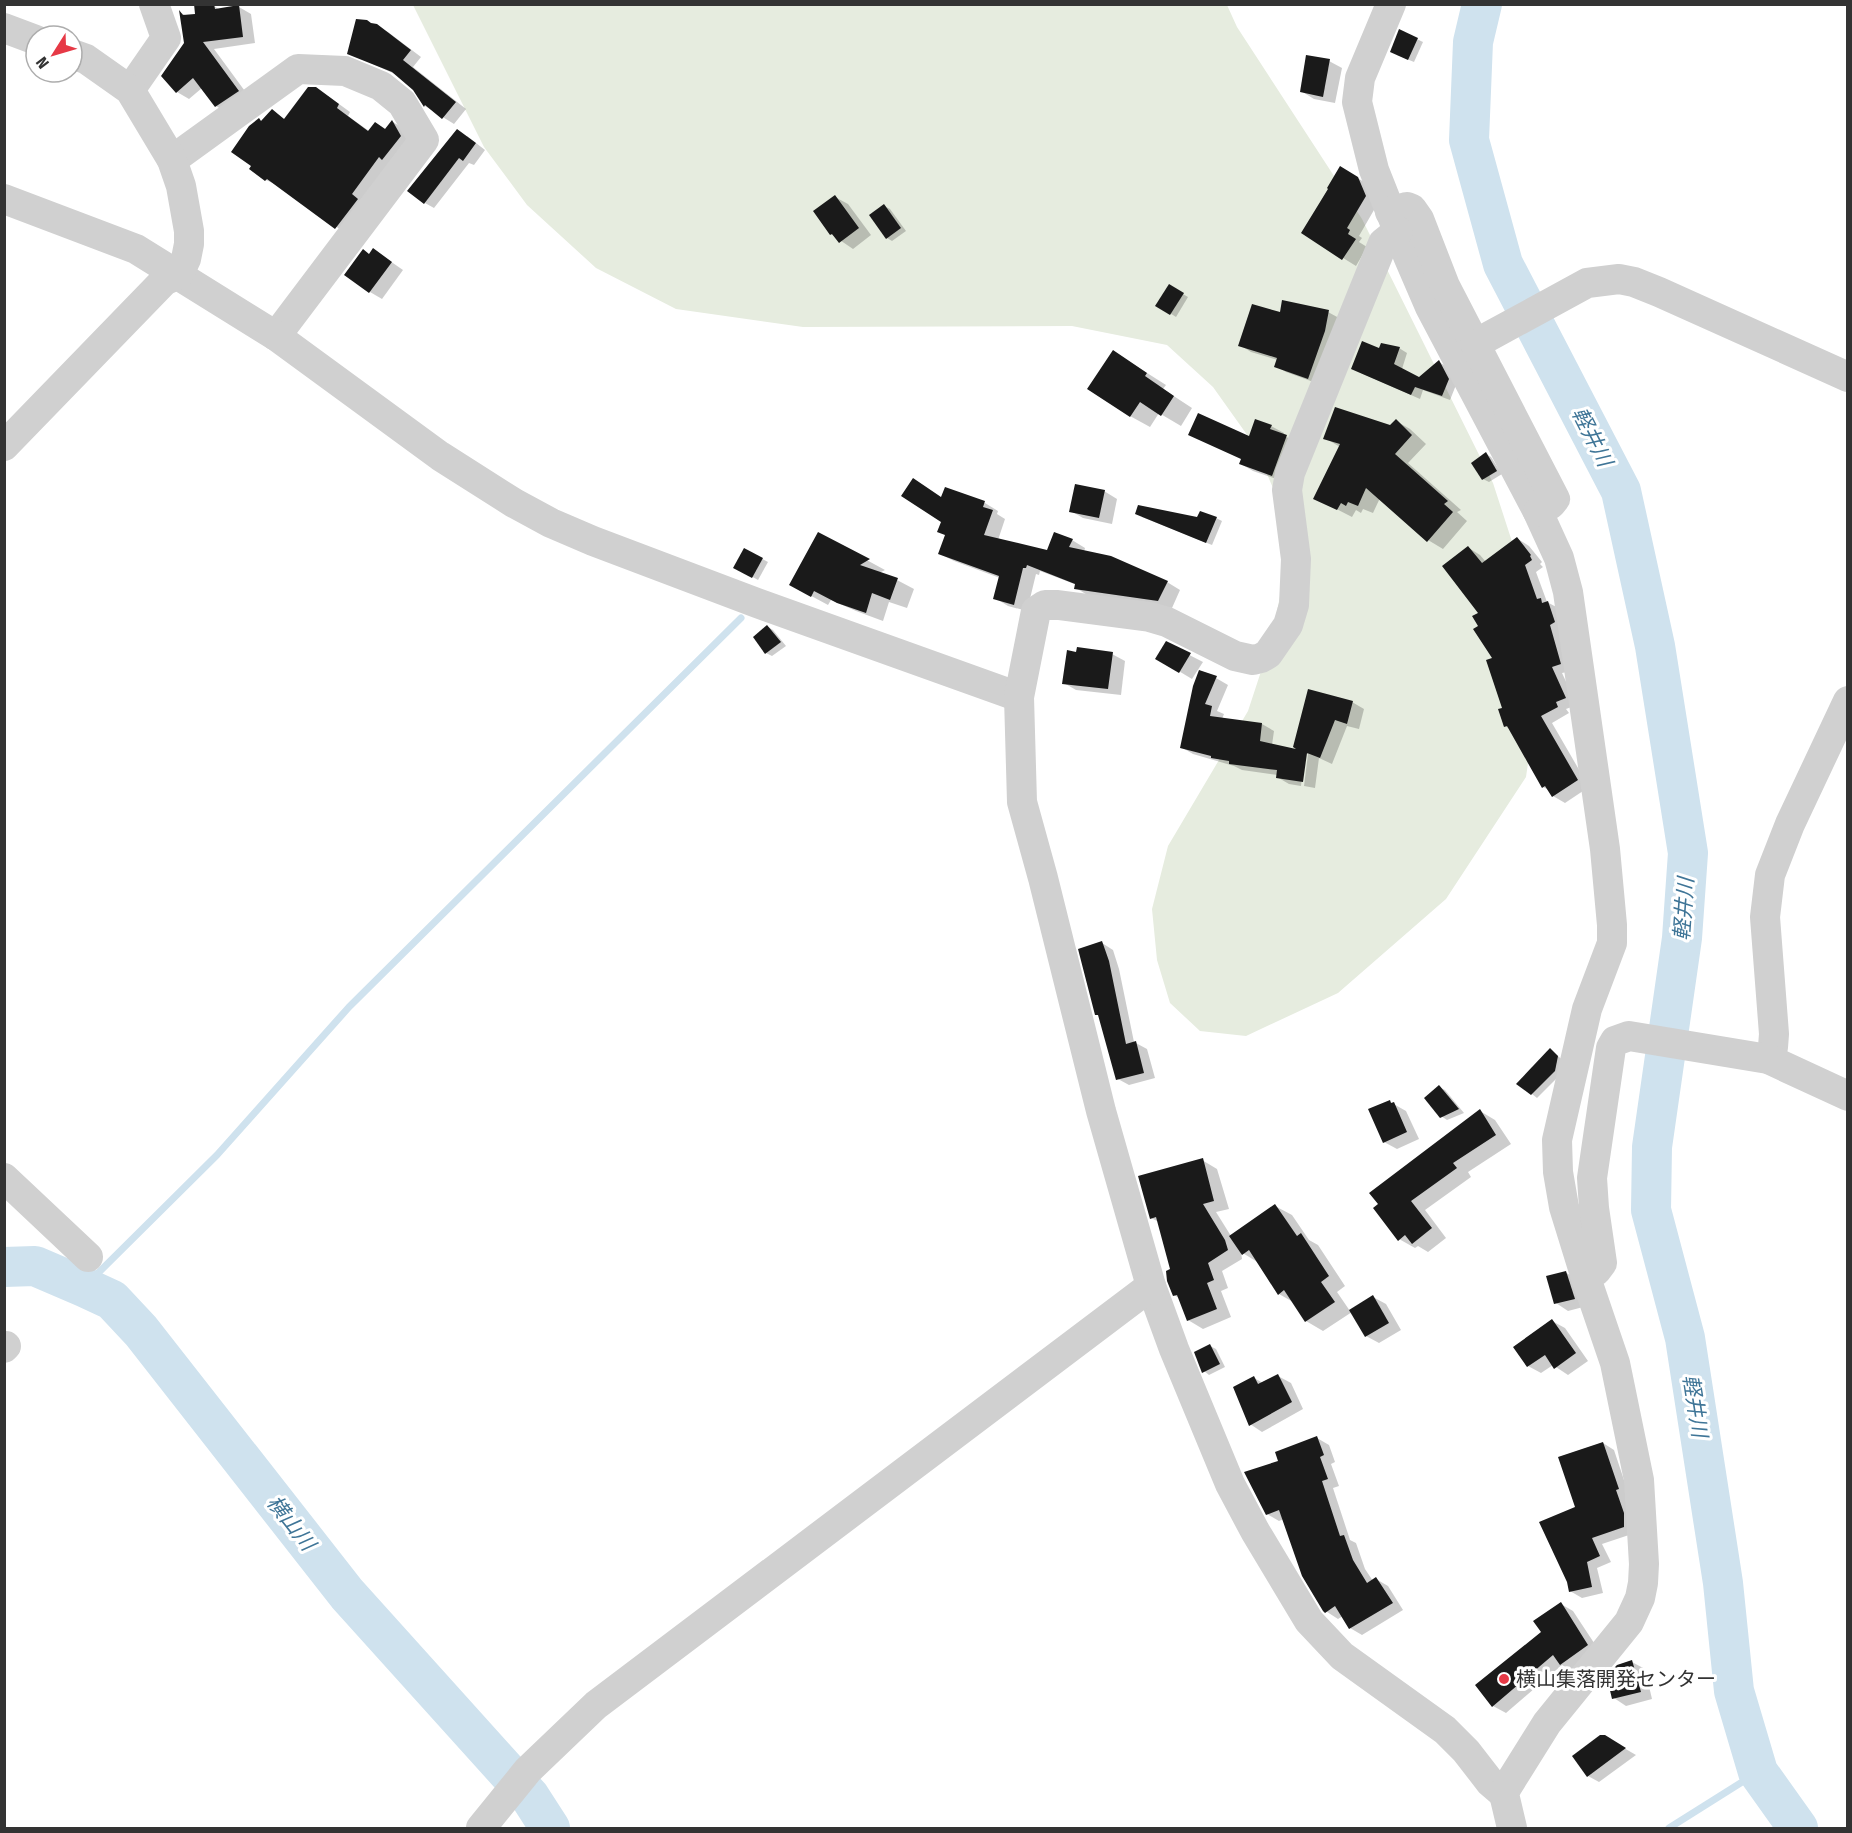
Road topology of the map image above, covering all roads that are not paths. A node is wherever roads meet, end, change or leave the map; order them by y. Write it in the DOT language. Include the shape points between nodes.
graph roads {
  1 [pos="154,4"];
  2 [pos="1391,4"];
  3 [pos="4,28"];
  4 [pos="24,36"];
  5 [pos="84,59"];
  6 [pos="130,90"];
  7 [pos="172,160"];
  8 [pos="4,199"];
  9 [pos="1394,221"];
  10 [pos="179,274"];
  11 [pos="276,336"];
  12 [pos="1486,338"];
  13 [pos="1848,378"];
  14 [pos="4,447"];
  15 [pos="1538,512"];
  16 [pos="1018,697"];
  17 [pos="1848,701"];
  18 [pos="1768,1059"];
  19 [pos="1848,1096"];
  20 [pos="4,1178"];
  21 [pos="88,1257"];
  22 [pos="1585,1275"];
  23 [pos="1151,1286"];
  24 [pos="1504,1794"];
  25 [pos="481,1828"];
  26 [pos="1512,1828"];
  1 -- 6 [label="street" via="166,38"];
  2 -- 9 [label="street" via="1360,78 1357,102 1374,170"];
  3 -- 4 [label="street"];
  5 -- 6 [label="street"];
  6 -- 7 [label="street"];
  7 -- 10 [label="street" via="189,231 186,259"];
  7 -- 11 [label="street" via="298,69 345,71 381,86 402,103 424,140"];
  8 -- 10 [label="street" via="136,249"];
  9 -- 12 [label="street" via="1407,207 1412,209 1445,286"];
  9 -- 15 [label="street" via="1430,307"];
  9 -- 16 [label="street" via="1290,473 1287,490 1296,559 1294,605 1288,625 1268,654 1253,660 1235,656 1150,616 1045,605 1036,611"];
  10 -- 11 [label="street"];
  10 -- 14 [label="street" via="164,281"];
  11 -- 16 [label="street" via="440,456 552,523 746,599"];
  12 -- 13 [label="street" via="1587,283 1620,279"];
  12 -- 15 [label="street" via="1555,499"];
  15 -- 22 [label="street" via="1559,558 1568,592 1605,849 1612,925 1612,943 1587,1009 1557,1140 1564,1208"];
  16 -- 23 [label="street" via="1022,802 1101,1111"];
  17 -- 18 [label="street" via="1770,875 1765,917 1774,1034"];
  18 -- 19 [label="street"];
  18 -- 22 [label="street" via="1629,1036 1615,1041 1592,1178 1602,1263 1596,1271"];
  20 -- 21 [label="street"];
  22 -- 24 [label="street" via="1615,1363 1639,1480 1643,1583 1629,1622 1547,1723"];
  23 -- 24 [label="street" via="1230,1485 1300,1608 1342,1656 1445,1730"];
  23 -- 25 [label="street" via="596,1705 528,1770"];
  24 -- 26 [label="street"];
}
